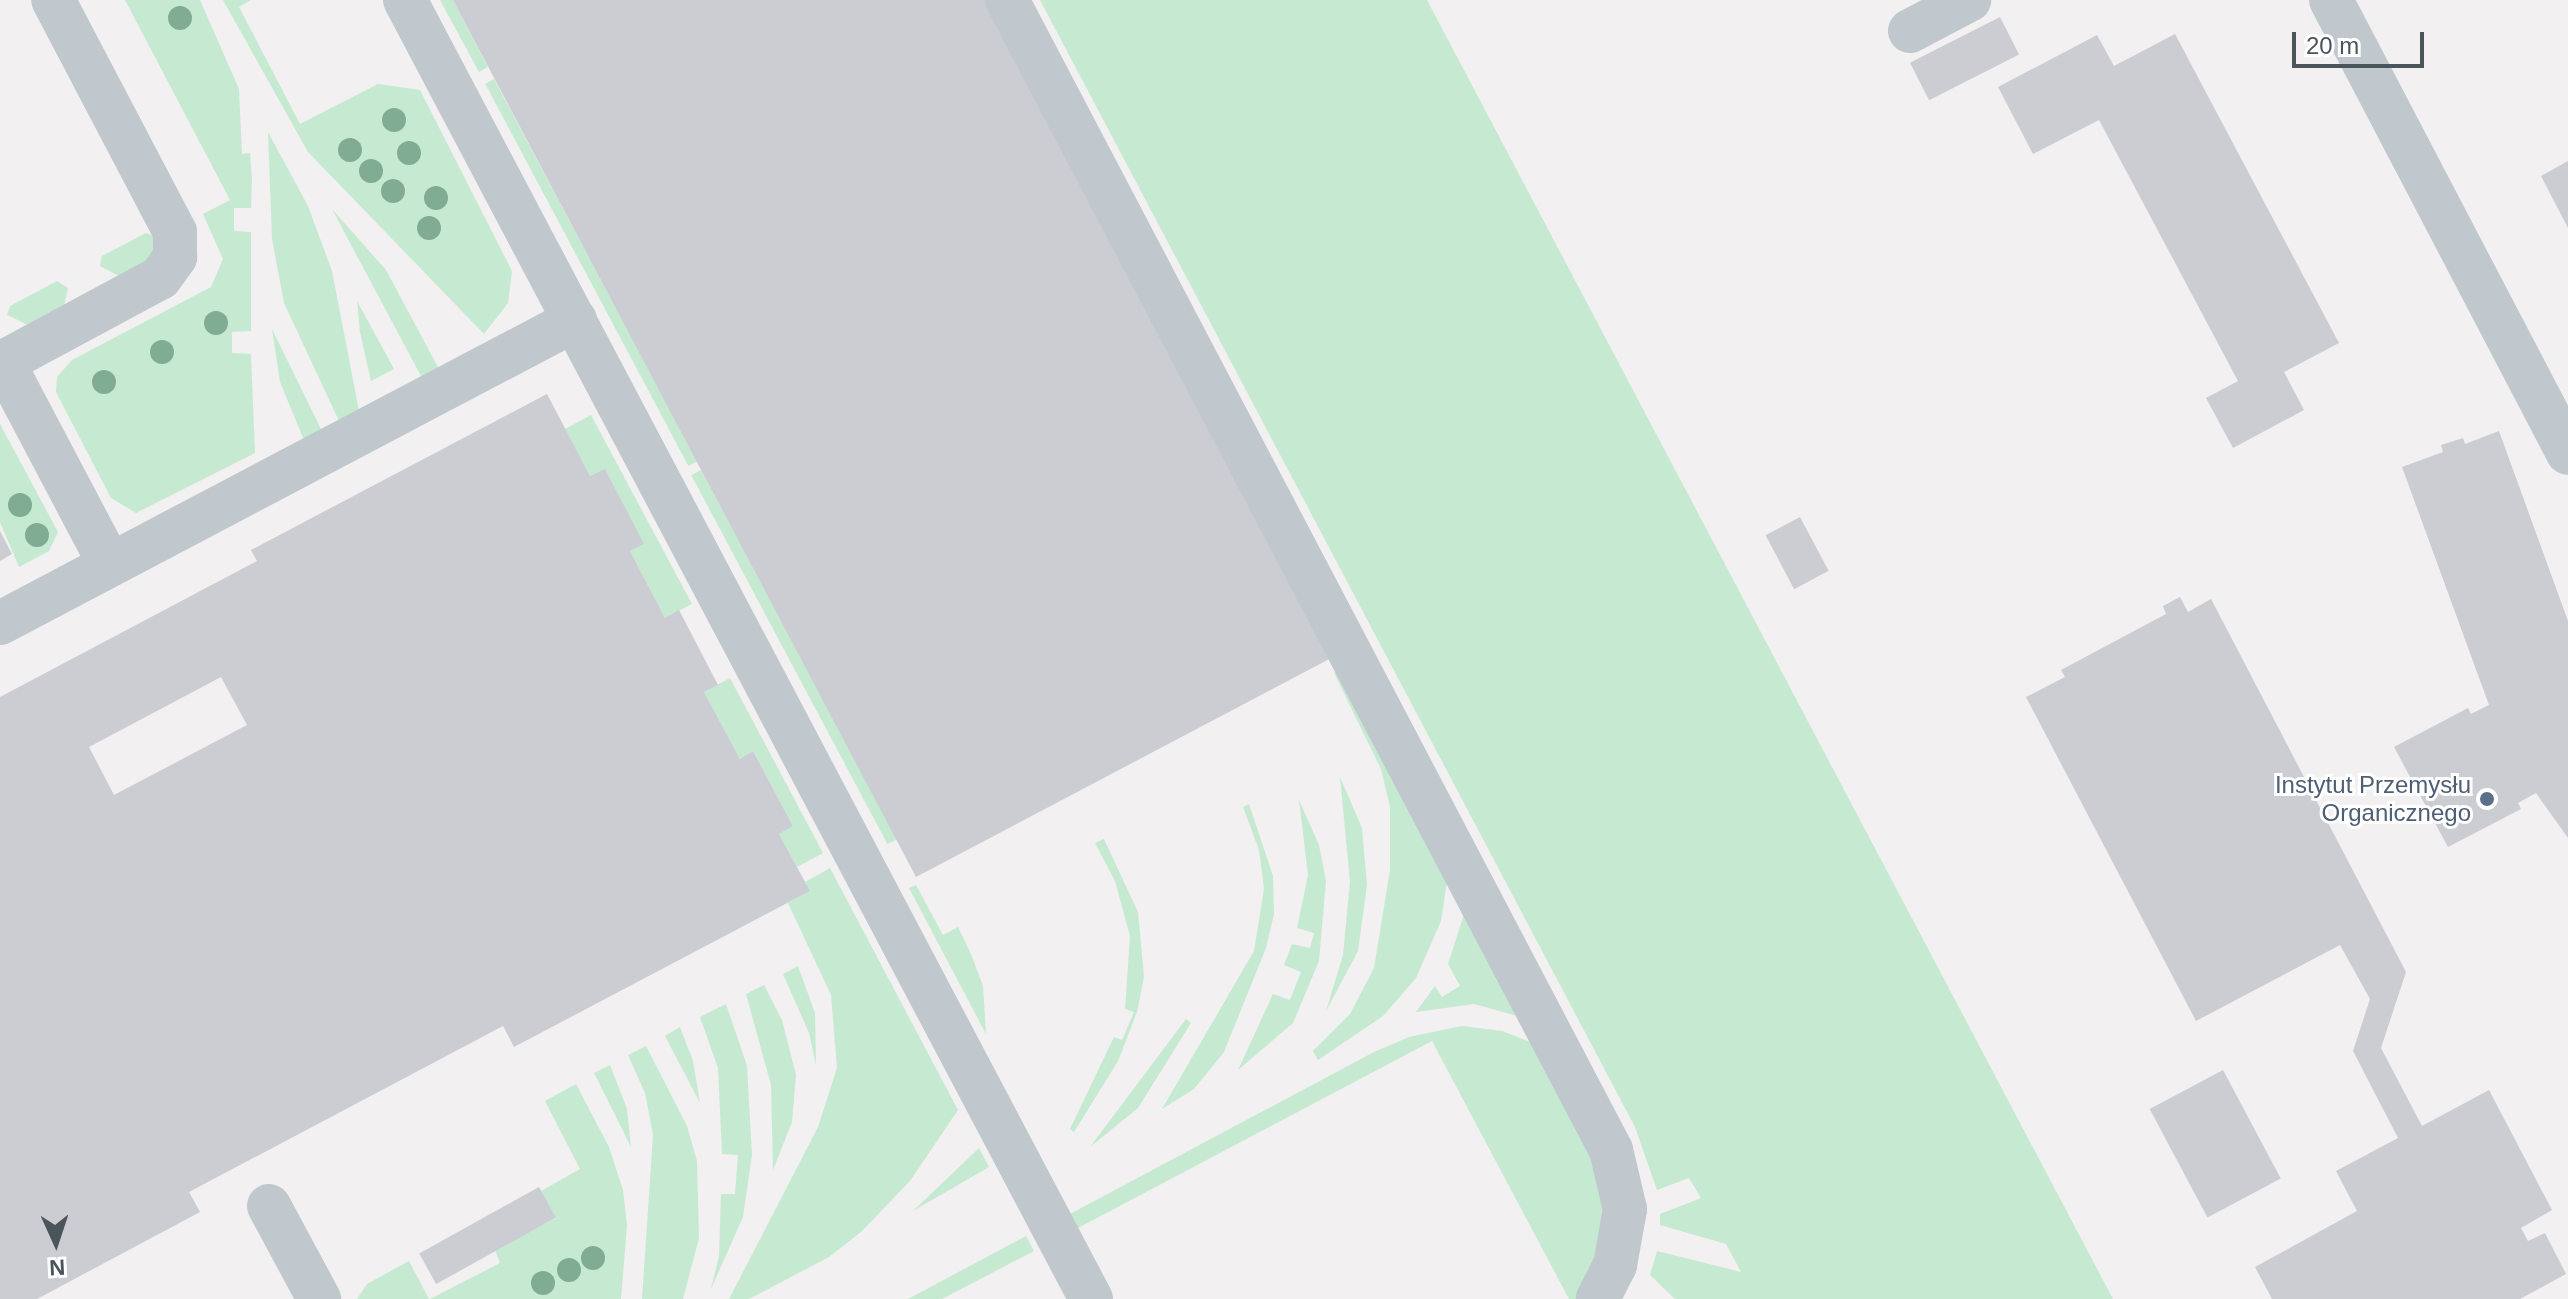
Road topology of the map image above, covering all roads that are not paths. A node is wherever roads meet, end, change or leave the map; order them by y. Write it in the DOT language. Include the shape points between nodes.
graph roads {
  1 [pos="53,0"];
  2 [pos="405,0"];
  3 [pos="1007,0"];
  4 [pos="1969,0"];
  5 [pos="2331,0"];
  6 [pos="1910,31"];
  7 [pos="575,320"];
  8 [pos="2,363"];
  9 [pos="2568,453"];
  10 [pos="110,565"];
  11 [pos="0,623"];
  12 [pos="269,1206"];
  13 [pos="319,1299"];
  14 [pos="1091,1299"];
  15 [pos="1598,1299"];
  1 -- 8 [label="lane" via="175,232 175,257 160,278"];
  2 -- 7 [label="lane"];
  3 -- 15 [label="lane" via="1611,1150 1625,1209 1615,1265"];
  4 -- 6 [label="lane"];
  5 -- 9 [label="lane"];
  7 -- 10 [label="lane"];
  7 -- 14 [label="lane"];
  8 -- 10 [label="lane"];
  10 -- 11 [label="lane"];
  12 -- 13 [label="lane"];
}
